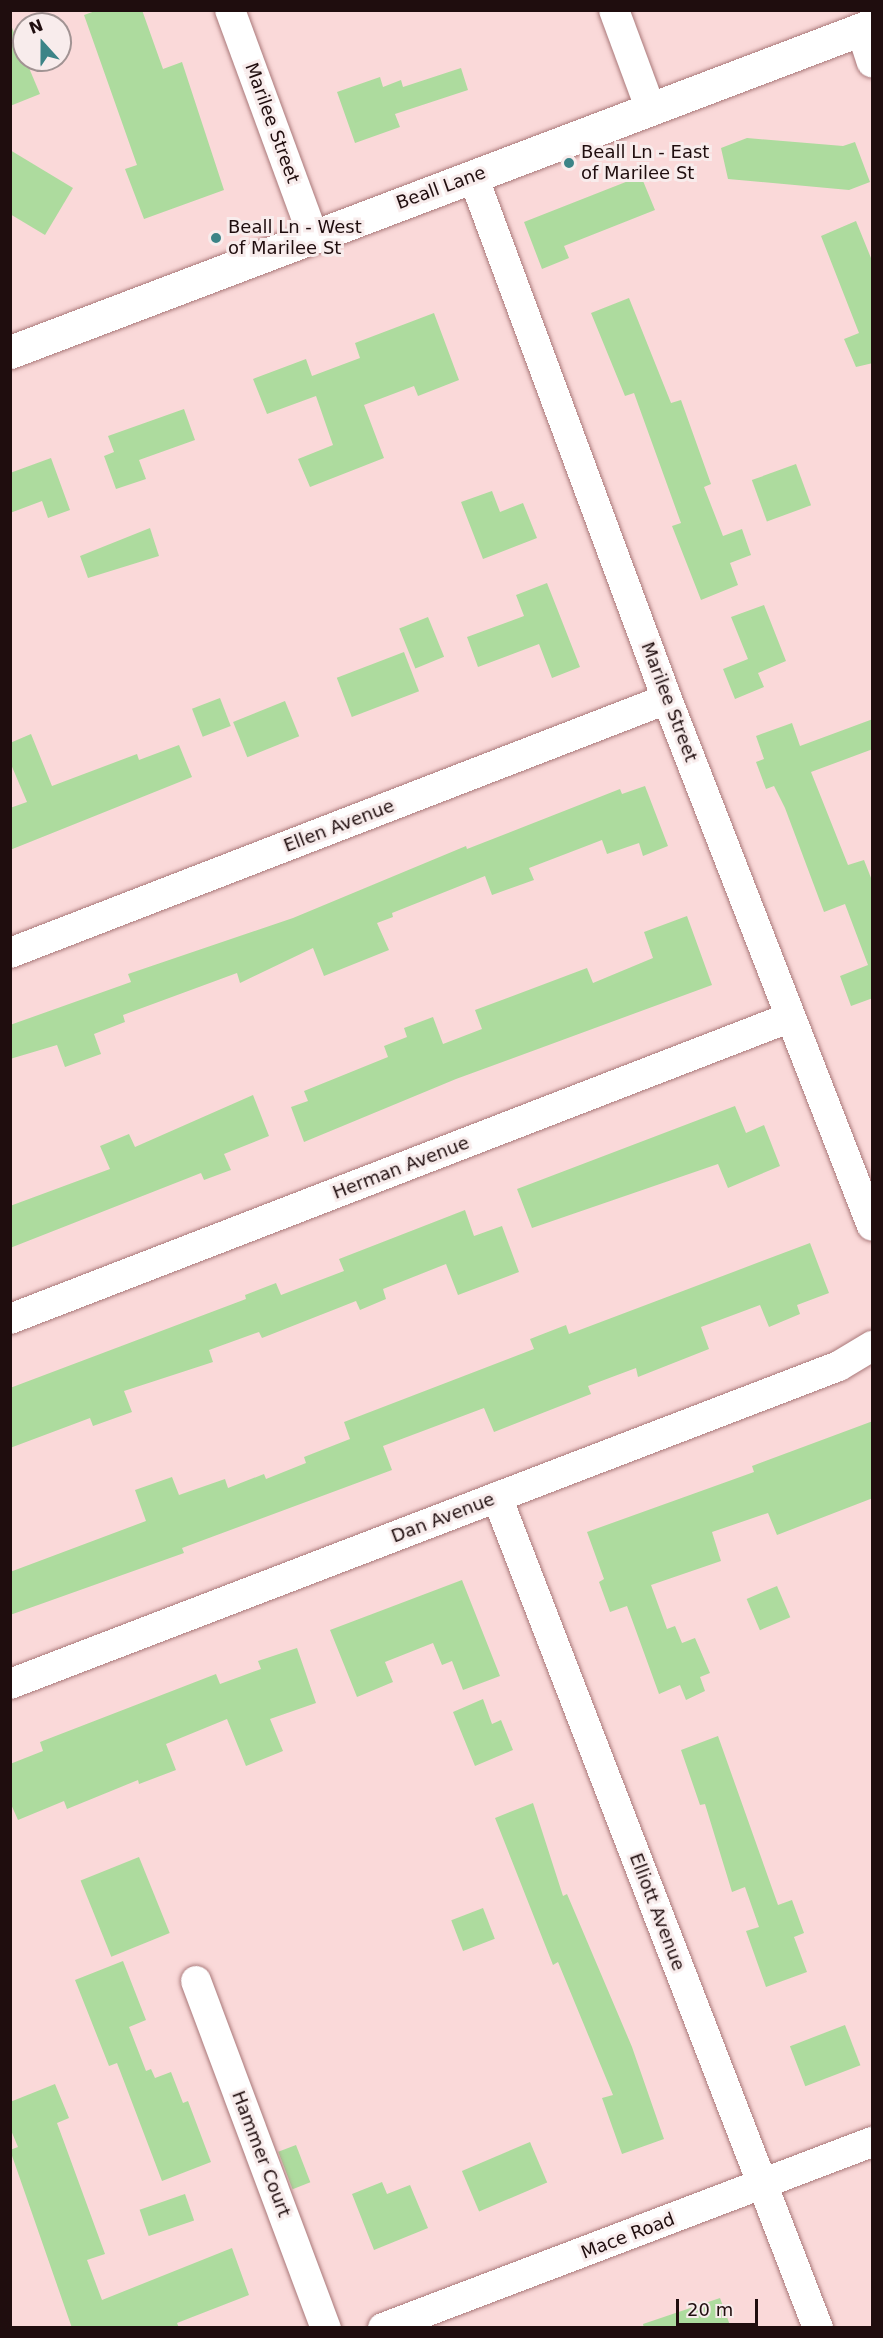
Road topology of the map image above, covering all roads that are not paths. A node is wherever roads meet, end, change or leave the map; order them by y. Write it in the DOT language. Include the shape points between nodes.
graph roads {
  1 [pos="230,10"];
  2 [pos="614,10"];
  3 [pos="867,27"];
  4 [pos="873,62"];
  5 [pos="651,110"];
  6 [pos="473,176"];
  7 [pos="313,236"];
  8 [pos="10,352"];
  9 [pos="667,699"];
  10 [pos="10,953"];
  11 [pos="791,1017"];
  12 [pos="873,1226"];
  13 [pos="10,1319"];
  14 [pos="873,1346"];
  15 [pos="497,1497"];
  16 [pos="10,1684"];
  17 [pos="196,1981"];
  18 [pos="873,2142"];
  19 [pos="762,2185"];
  20 [pos="326,2328"];
  21 [pos="383,2328"];
  22 [pos="818,2328"];
  1 -- 7 [label="street, Marilee Street"];
  2 -- 5 [label="street"];
  3 -- 4 [label="street"];
  3 -- 5 [label="street, Beall Lane"];
  5 -- 6 [label="street, Beall Lane"];
  6 -- 7 [label="street, Beall Lane"];
  6 -- 9 [label="street, Marilee Street"];
  7 -- 8 [label="street, Beall Lane"];
  9 -- 10 [label="street, Ellen Avenue"];
  9 -- 11 [label="street, Marilee Street"];
  11 -- 12 [label="street, Marilee Street"];
  11 -- 13 [label="street, Herman Avenue"];
  14 -- 15 [label="street, Dan Avenue" via="839,1366"];
  15 -- 16 [label="street, Dan Avenue"];
  15 -- 19 [label="street, Elliott Avenue"];
  17 -- 20 [label="street, Hammer Court"];
  18 -- 19 [label="street, Mace Road"];
  19 -- 21 [label="street, Mace Road"];
  19 -- 22 [label="street, Elliott Avenue"];
}
